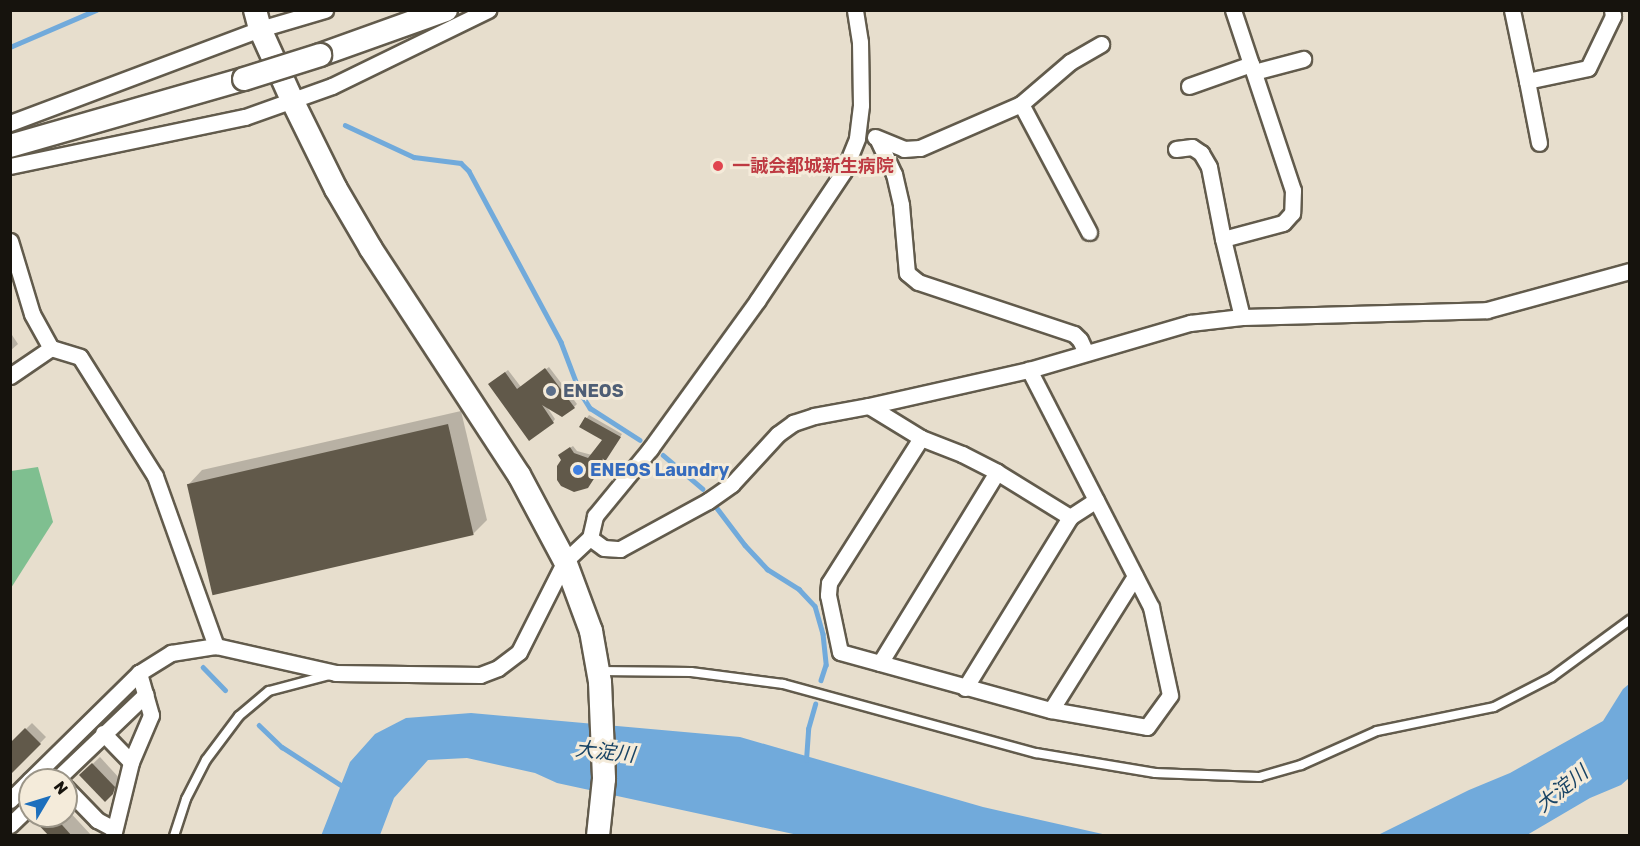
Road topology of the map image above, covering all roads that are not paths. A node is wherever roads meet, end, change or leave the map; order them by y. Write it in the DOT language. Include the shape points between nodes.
graph roads {
  1 [pos="325,10"];
  2 [pos="446,10"];
  3 [pos="488,10"];
  4 [pos="855,10"];
  5 [pos="1233,10"];
  6 [pos="1512,10"];
  7 [pos="1612,10"];
  8 [pos="258,20"];
  9 [pos="1101,44"];
  10 [pos="1303,59"];
  11 [pos="1252,68"];
  12 [pos="1527,81"];
  13 [pos="1189,86"];
  14 [pos="292,100"];
  15 [pos="1021,104"];
  16 [pos="10,123"];
  17 [pos="859,124"];
  18 [pos="878,140"];
  19 [pos="1539,143"];
  20 [pos="10,146"];
  21 [pos="1176,149"];
  22 [pos="10,166"];
  23 [pos="1089,232"];
  24 [pos="1223,239"];
  25 [pos="10,241"];
  26 [pos="1629,272"];
  27 [pos="1242,317"];
  28 [pos="51,348"];
  29 [pos="1086,353"];
  30 [pos="1029,370"];
  31 [pos="10,376"];
  32 [pos="869,406"];
  33 [pos="921,438"];
  34 [pos="997,472"];
  35 [pos="1096,500"];
  36 [pos="1070,517"];
  37 [pos="590,538"];
  38 [pos="565,561"];
  39 [pos="1135,576"];
  40 [pos="1629,620"];
  41 [pos="216,646"];
  42 [pos="880,663"];
  43 [pos="139,673"];
  44 [pos="336,673"];
  45 [pos="599,677"];
  46 [pos="966,688"];
  47 [pos="146,694"];
  48 [pos="1051,710"];
  49 [pos="103,733"];
  50 [pos="131,762"];
  51 [pos="42,768"];
  52 [pos="72,768"];
  53 [pos="78,801"];
  54 [pos="10,826"];
  55 [pos="113,832"];
  56 [pos="20,836"];
  57 [pos="174,836"];
  58 [pos="598,836"];
  1 -- 8 [label="street"];
  2 -- 20 [label="street, bridge" via="320,55"];
  3 -- 14 [label="street" via="332,86"];
  4 -- 17 [label="street" via="860,42"];
  5 -- 11 [label="street"];
  6 -- 12 [label="street"];
  7 -- 12 [label="street" via="1613,16 1588,68"];
  8 -- 14 [label="street"];
  8 -- 16 [label="street"];
  9 -- 15 [label="street" via="1070,63"];
  10 -- 11 [label="street"];
  11 -- 13 [label="street"];
  11 -- 24 [label="street" via="1293,190 1292,213 1282,223"];
  12 -- 19 [label="street"];
  14 -- 22 [label="street" via="245,117"];
  14 -- 38 [label="street" via="371,249 519,475"];
  15 -- 18 [label="street" via="920,148 904,149"];
  15 -- 23 [label="street"];
  17 -- 18 [label="street"];
  17 -- 37 [label="street" via="844,171 757,301 650,449 595,516"];
  18 -- 29 [label="street" via="894,174 901,205 907,273 918,282 1074,334"];
  21 -- 24 [label="street" via="1192,147 1209,167"];
  24 -- 27 [label="street"];
  25 -- 28 [label="street" via="32,314"];
  26 -- 27 [label="street" via="1487,309"];
  27 -- 29 [label="street" via="1190,323"];
  28 -- 31 [label="street"];
  28 -- 41 [label="street" via="80,357 155,476"];
  29 -- 30 [label="street"];
  30 -- 32 [label="street"];
  30 -- 35 [label="street"];
  32 -- 33 [label="street"];
  32 -- 37 [label="street" via="794,423 778,434 732,484 620,549 604,548"];
  33 -- 34 [label="street"];
  33 -- 42 [label="street" via="829,583 840,652"];
  34 -- 36 [label="street"];
  34 -- 42 [label="street"];
  35 -- 36 [label="street"];
  35 -- 39 [label="street"];
  36 -- 46 [label="street"];
  37 -- 38 [label="street"];
  38 -- 44 [label="street" via="519,652 498,668 480,675"];
  38 -- 45 [label="street" via="591,631"];
  39 -- 48 [label="street"];
  39 -- 48 [label="street" via="1151,607 1170,694 1154,720 1147,728"];
  40 -- 45 [label="lane" via="1552,677 1494,707 1377,732 1301,765 1259,777 1155,773 1036,753 783,684 691,672"];
  41 -- 43 [label="street" via="171,653"];
  41 -- 44 [label="street"];
  42 -- 46 [label="street"];
  43 -- 47 [label="street"];
  43 -- 51 [label="street"];
  44 -- 57 [label="lane" via="269,691 239,716 206,760 186,798"];
  45 -- 58 [label="street" via="604,716 604,779"];
  46 -- 48 [label="street"];
  47 -- 49 [label="street"];
  47 -- 50 [label="street" via="151,715"];
  49 -- 50 [label="street"];
  49 -- 52 [label="street"];
  50 -- 55 [label="street"];
  53 -- 55 [label="street"];
  54 -- 56 [label="street"];
}
